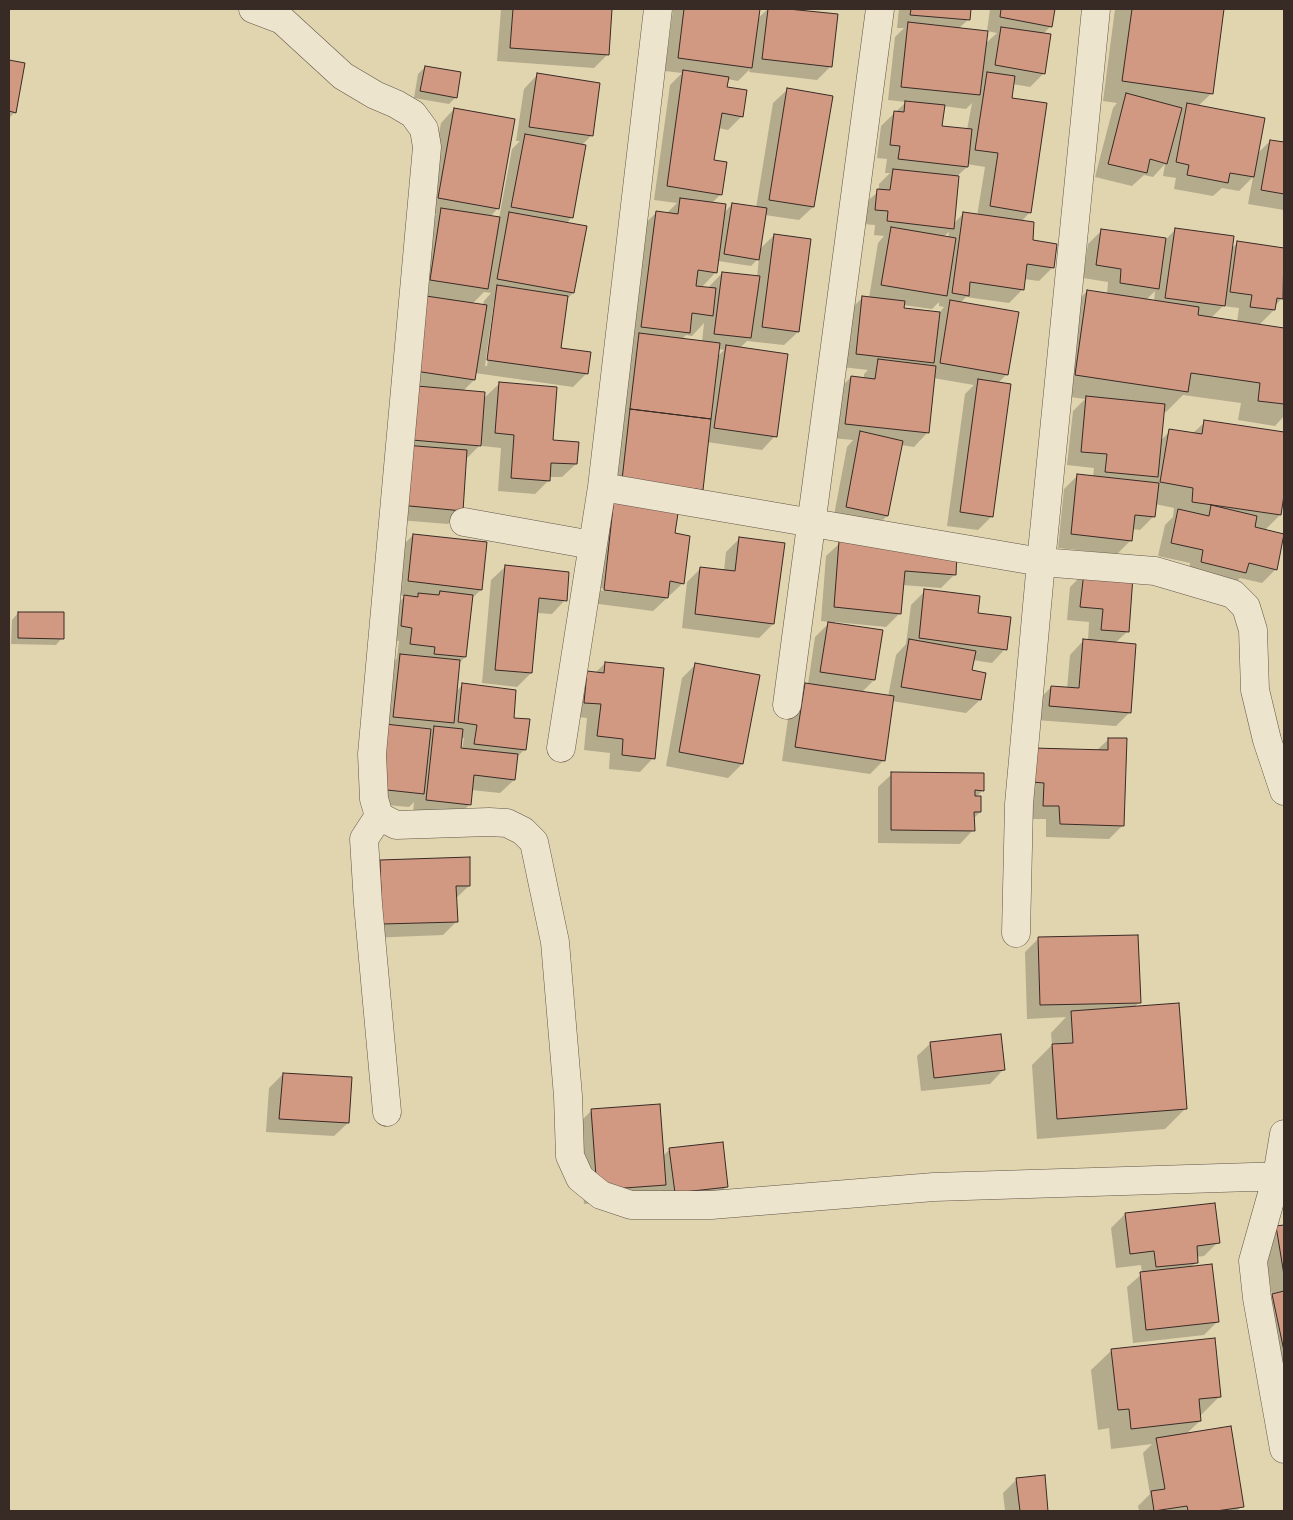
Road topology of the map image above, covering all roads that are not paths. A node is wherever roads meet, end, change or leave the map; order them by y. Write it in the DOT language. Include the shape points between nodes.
graph roads {
  1 [pos="253,9"];
  2 [pos="658,9"];
  3 [pos="880,9"];
  4 [pos="1096,9"];
  5 [pos="602,487"];
  6 [pos="464,522"];
  7 [pos="811,524"];
  8 [pos="592,545"];
  9 [pos="1040,562"];
  10 [pos="787,705"];
  11 [pos="561,748"];
  12 [pos="1284,792"];
  13 [pos="379,816"];
  14 [pos="1016,933"];
  15 [pos="387,1112"];
  16 [pos="1284,1134"];
  17 [pos="1281,1176"];
  18 [pos="1280,1406"];
  19 [pos="1284,1449"];
  1 -- 13 [label="street" via="282,20 344,76 413,114 424,129 427,148 372,754 374,800"];
  2 -- 5 [label="street"];
  3 -- 7 [label="street"];
  4 -- 9 [label="street"];
  5 -- 7 [label="street"];
  5 -- 8 [label="street"];
  6 -- 8 [label="street"];
  7 -- 9 [label="street"];
  7 -- 10 [label="street"];
  8 -- 11 [label="street"];
  9 -- 12 [label="street" via="1155,571 1232,594 1246,607 1253,630 1255,690"];
  9 -- 14 [label="street" via="1019,804"];
  13 -- 15 [label="street" via="364,839"];
  13 -- 17 [label="street" via="396,825 507,823 524,831 534,842 555,942 570,1156 580,1178 601,1196 631,1205 712,1205 934,1187"];
  16 -- 17 [label="street"];
  17 -- 18 [label="street" via="1253,1261 1256,1298"];
  18 -- 19 [label="street"];
}
